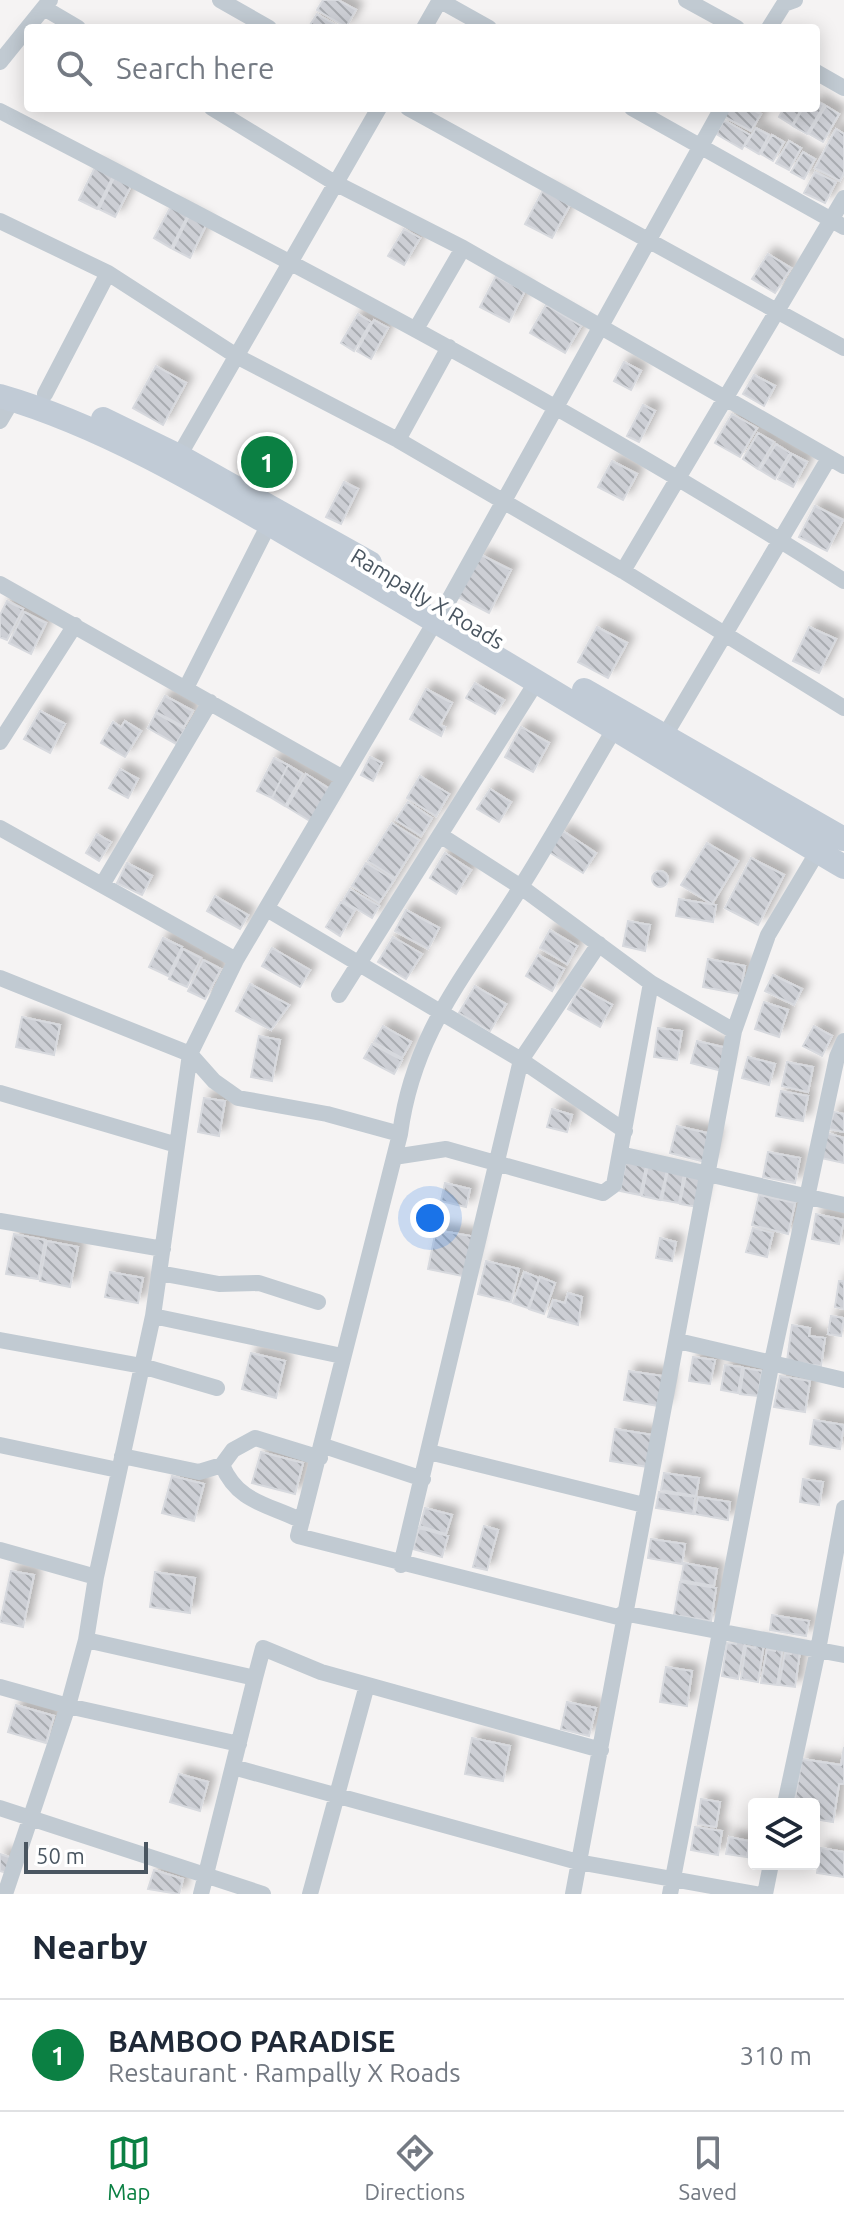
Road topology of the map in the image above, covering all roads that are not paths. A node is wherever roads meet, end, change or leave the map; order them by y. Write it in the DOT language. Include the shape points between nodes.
graph roads {
  1 [pos="220,0"];
  2 [pos="440,0"];
  3 [pos="686,0"];
  4 [pos="795,0"];
  5 [pos="47,4"];
  6 [pos="31,24"];
  7 [pos="73,24"];
  8 [pos="262,24"];
  9 [pos="426,24"];
  10 [pos="482,24"];
  11 [pos="730,24"];
  12 [pos="772,24"];
  13 [pos="24,32"];
  14 [pos="0,62"];
  15 [pos="820,74"];
  16 [pos="844,88"];
  17 [pos="0,111"];
  18 [pos="377,112"];
  19 [pos="415,112"];
  20 [pos="639,112"];
  21 [pos="720,112"];
  22 [pos="233,113"];
  23 [pos="699,146"];
  24 [pos="335,183"];
  25 [pos="844,198"];
  26 [pos="0,221"];
  27 [pos="838,224"];
  28 [pos="651,239"];
  29 [pos="463,248"];
  30 [pos="290,262"];
  31 [pos="108,273"];
  32 [pos="779,311"];
  33 [pos="602,328"];
  34 [pos="416,329"];
  35 [pos="449,347"];
  36 [pos="844,348"];
  37 [pos="238,357"];
  38 [pos="4,392"];
  39 [pos="45,394"];
  40 [pos="727,398"];
  41 [pos="555,409"];
  42 [pos="0,421"];
  43 [pos="398,440"];
  44 [pos="179,456"];
  45 [pos="829,458"];
  46 [pos="844,466"];
  47 [pos="676,480"];
  48 [pos="503,501"];
  49 [pos="269,524"];
  50 [pos="778,539"];
  51 [pos="623,571"];
  52 [pos="844,581"];
  53 [pos="0,584"];
  54 [pos="440,614"];
  55 [pos="75,625"];
  56 [pos="726,635"];
  57 [pos="537,681"];
  58 [pos="186,688"];
  59 [pos="210,702"];
  60 [pos="844,708"];
  61 [pos="615,728"];
  62 [pos="664,737"];
  63 [pos="0,742"];
  64 [pos="343,778"];
  65 [pos="0,828"];
  66 [pos="440,835"];
  67 [pos="844,839"];
  68 [pos="818,851"];
  69 [pos="844,867"];
  70 [pos="102,885"];
  71 [pos="521,887"];
  72 [pos="267,909"];
  73 [pos="599,944"];
  74 [pos="236,960"];
  75 [pos="361,964"];
  76 [pos="0,978"];
  77 [pos="651,983"];
  78 [pos="339,995"];
  79 [pos="439,1012"];
  80 [pos="734,1031"];
  81 [pos="844,1041"];
  82 [pos="190,1054"];
  83 [pos="521,1060"];
  84 [pos="0,1093"];
  85 [pos="625,1131"];
  86 [pos="400,1134"];
  87 [pos="177,1145"];
  88 [pos="620,1154"];
  89 [pos="394,1157"];
  90 [pos="498,1161"];
  91 [pos="710,1173"];
  92 [pos="806,1195"];
  93 [pos="844,1205"];
  94 [pos="0,1221"];
  95 [pos="163,1249"];
  96 [pos="159,1273"];
  97 [pos="318,1302"];
  98 [pos="153,1316"];
  99 [pos="0,1340"];
  100 [pos="678,1341"];
  101 [pos="342,1356"];
  102 [pos="142,1366"];
  103 [pos="771,1366"];
  104 [pos="844,1380"];
  105 [pos="217,1388"];
  106 [pos="0,1445"];
  107 [pos="320,1452"];
  108 [pos="429,1452"];
  109 [pos="120,1463"];
  110 [pos="222,1465"];
  111 [pos="423,1479"];
  112 [pos="644,1505"];
  113 [pos="844,1508"];
  114 [pos="302,1521"];
  115 [pos="0,1550"];
  116 [pos="401,1565"];
  117 [pos="96,1577"];
  118 [pos="623,1616"];
  119 [pos="721,1631"];
  120 [pos="86,1640"];
  121 [pos="818,1650"];
  122 [pos="844,1655"];
  123 [pos="255,1678"];
  124 [pos="367,1685"];
  125 [pos="0,1687"];
  126 [pos="68,1706"];
  127 [pos="239,1744"];
  128 [pos="601,1750"];
  129 [pos="233,1767"];
  130 [pos="336,1795"];
  131 [pos="786,1798"];
  132 [pos="0,1808"];
  133 [pos="31,1817"];
  134 [pos="578,1862"];
  135 [pos="770,1870"];
  136 [pos="206,1877"];
  137 [pos="671,1886"];
  138 [pos="5,1894"];
  139 [pos="201,1894"];
  140 [pos="263,1894"];
  141 [pos="310,1894"];
  142 [pos="573,1894"];
  143 [pos="756,1894"];
  144 [pos="765,1894"];
  1 -- 8 [label="street"];
  2 -- 9 [label="street"];
  2 -- 10 [label="street"];
  3 -- 11 [label="street"];
  4 -- 12 [label="street" via="784,4"];
  5 -- 6 [label="street"];
  5 -- 7 [label="street"];
  13 -- 14 [label="street"];
  15 -- 16 [label="street"];
  17 -- 30 [label="street"];
  18 -- 24 [label="street"];
  19 -- 28 [label="street"];
  20 -- 23 [label="street"];
  21 -- 23 [label="street"];
  22 -- 24 [label="street"];
  23 -- 27 [label="street"];
  23 -- 28 [label="street"];
  24 -- 29 [label="street"];
  24 -- 30 [label="street"];
  25 -- 27 [label="street"];
  26 -- 31 [label="street"];
  27 -- 32 [label="street"];
  28 -- 32 [label="street"];
  28 -- 33 [label="street"];
  29 -- 33 [label="street"];
  29 -- 34 [label="street"];
  30 -- 34 [label="street"];
  30 -- 37 [label="street"];
  31 -- 37 [label="street"];
  31 -- 39 [label="street"];
  32 -- 36 [label="street"];
  32 -- 40 [label="street"];
  33 -- 40 [label="street"];
  33 -- 41 [label="street"];
  34 -- 35 [label="street"];
  35 -- 41 [label="street"];
  35 -- 43 [label="street"];
  37 -- 43 [label="street"];
  37 -- 44 [label="street"];
  38 -- 39 [label="main road, Rampally X Roads"];
  38 -- 42 [label="street"];
  38 -- 49 [label="main road"];
  39 -- 44 [label="main road, Rampally X Roads"];
  40 -- 45 [label="street"];
  40 -- 47 [label="street"];
  41 -- 47 [label="street"];
  41 -- 48 [label="street"];
  43 -- 48 [label="street"];
  44 -- 54 [label="main road, Rampally X Roads"];
  45 -- 46 [label="street"];
  45 -- 50 [label="street"];
  47 -- 50 [label="street"];
  47 -- 51 [label="street"];
  48 -- 51 [label="street"];
  48 -- 54 [label="street"];
  49 -- 54 [label="main road"];
  49 -- 58 [label="street"];
  50 -- 52 [label="street"];
  50 -- 56 [label="street"];
  51 -- 56 [label="street"];
  53 -- 55 [label="street"];
  54 -- 57 [label="main road"];
  54 -- 62 [label="main road, Rampally X Roads"];
  54 -- 64 [label="street"];
  55 -- 58 [label="street"];
  55 -- 63 [label="street"];
  56 -- 60 [label="street"];
  56 -- 62 [label="street"];
  57 -- 61 [label="main road"];
  57 -- 66 [label="street"];
  58 -- 59 [label="street"];
  59 -- 64 [label="street"];
  59 -- 70 [label="street"];
  61 -- 68 [label="main road"];
  61 -- 71 [label="street"];
  62 -- 67 [label="main road, Rampally X Roads"];
  64 -- 72 [label="street"];
  65 -- 70 [label="street"];
  66 -- 71 [label="street"];
  66 -- 75 [label="street"];
  68 -- 69 [label="main road"];
  68 -- 80 [label="street" via="768,935"];
  70 -- 74 [label="street"];
  71 -- 73 [label="street"];
  71 -- 79 [label="street"];
  72 -- 74 [label="street"];
  72 -- 75 [label="street"];
  73 -- 77 [label="street"];
  73 -- 83 [label="street"];
  74 -- 82 [label="street"];
  75 -- 78 [label="street"];
  75 -- 79 [label="street"];
  76 -- 82 [label="street"];
  77 -- 80 [label="street"];
  77 -- 85 [label="street"];
  79 -- 83 [label="street"];
  79 -- 86 [label="street" via="406,1089"];
  80 -- 91 [label="street"];
  81 -- 92 [label="street"];
  82 -- 86 [label="street" via="238,1098"];
  82 -- 87 [label="street"];
  83 -- 85 [label="street"];
  83 -- 90 [label="street"];
  84 -- 87 [label="street"];
  85 -- 88 [label="street"];
  86 -- 89 [label="street"];
  87 -- 95 [label="street"];
  88 -- 90 [label="street" via="614,1185 603,1193"];
  88 -- 91 [label="street"];
  89 -- 90 [label="street" via="446,1149"];
  89 -- 101 [label="street"];
  90 -- 108 [label="street"];
  91 -- 92 [label="street"];
  91 -- 100 [label="street"];
  92 -- 93 [label="street"];
  92 -- 103 [label="street"];
  94 -- 95 [label="street"];
  95 -- 96 [label="street"];
  96 -- 97 [label="street" via="219,1284 259,1283"];
  96 -- 98 [label="street"];
  98 -- 101 [label="street"];
  98 -- 102 [label="street"];
  99 -- 102 [label="street"];
  100 -- 103 [label="street"];
  100 -- 112 [label="street"];
  101 -- 107 [label="street"];
  102 -- 105 [label="street"];
  102 -- 109 [label="street"];
  103 -- 104 [label="street"];
  103 -- 119 [label="street"];
  106 -- 109 [label="street"];
  107 -- 110 [label="street" via="255,1438 233,1450"];
  107 -- 111 [label="street"];
  107 -- 114 [label="street"];
  108 -- 111 [label="street"];
  108 -- 112 [label="street"];
  109 -- 110 [label="street" via="199,1472"];
  109 -- 117 [label="street"];
  110 -- 114 [label="street" via="230,1485 244,1497"];
  111 -- 116 [label="street"];
  112 -- 118 [label="street"];
  113 -- 121 [label="street"];
  114 -- 116 [label="street" via="298,1536"];
  115 -- 117 [label="street"];
  116 -- 118 [label="street"];
  117 -- 120 [label="street"];
  118 -- 119 [label="street"];
  118 -- 128 [label="street"];
  119 -- 121 [label="street"];
  119 -- 137 [label="street"];
  120 -- 123 [label="street"];
  120 -- 126 [label="street"];
  121 -- 122 [label="street"];
  121 -- 131 [label="street"];
  123 -- 124 [label="street" via="263,1648"];
  123 -- 127 [label="street"];
  124 -- 128 [label="street"];
  124 -- 130 [label="street"];
  125 -- 126 [label="street"];
  126 -- 127 [label="street"];
  126 -- 133 [label="street"];
  127 -- 129 [label="street"];
  128 -- 134 [label="street"];
  129 -- 130 [label="street"];
  129 -- 136 [label="street"];
  130 -- 134 [label="street"];
  130 -- 141 [label="street"];
  132 -- 133 [label="street"];
  133 -- 136 [label="street"];
  133 -- 138 [label="street"];
  134 -- 137 [label="street"];
  134 -- 142 [label="street"];
  135 -- 144 [label="street"];
  136 -- 139 [label="street"];
  136 -- 140 [label="street"];
  137 -- 143 [label="street"];
}
